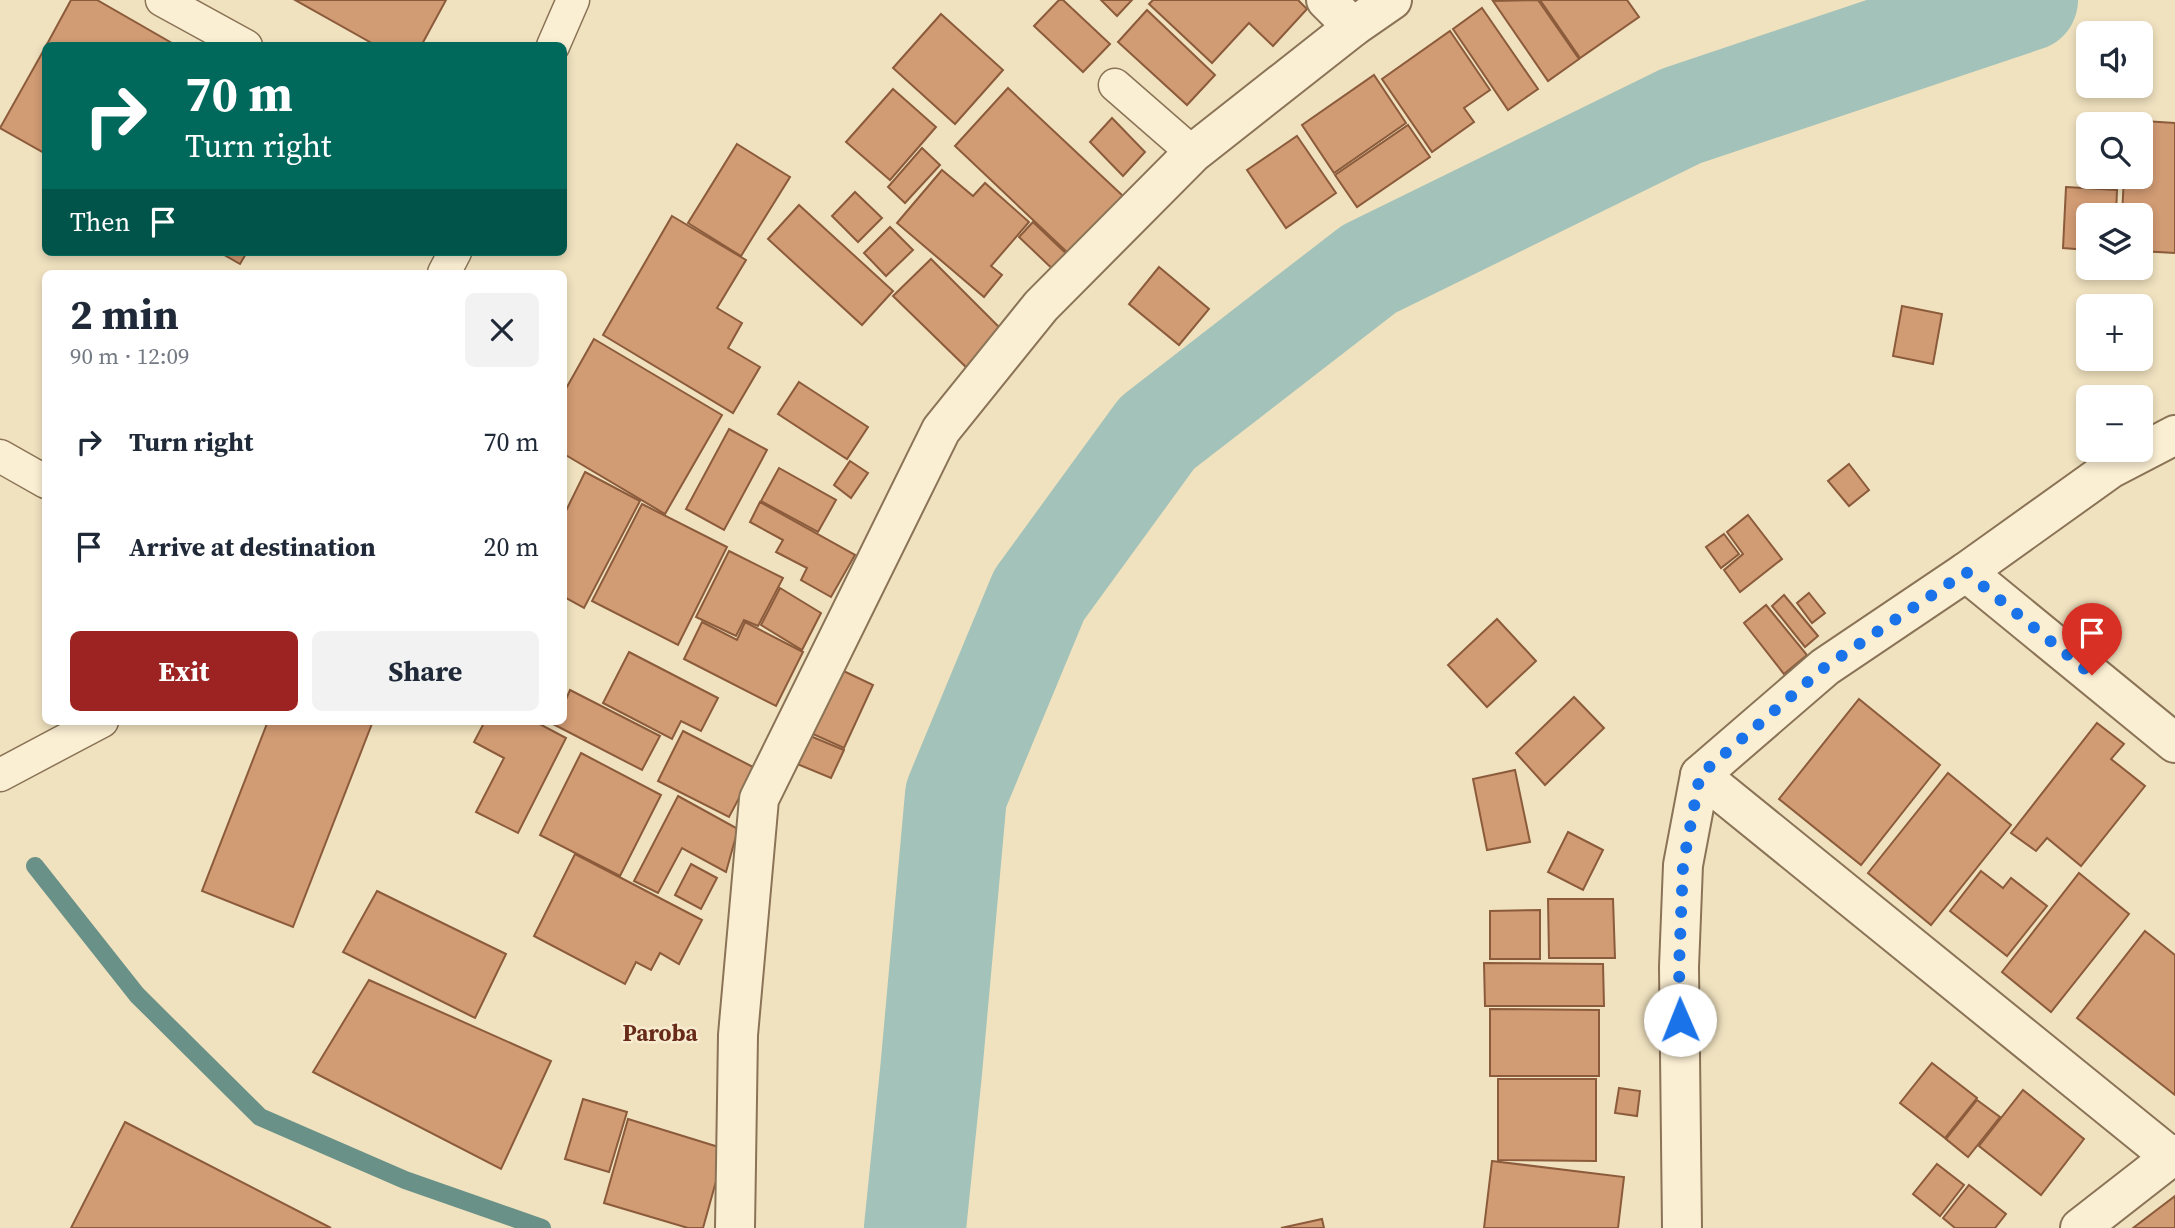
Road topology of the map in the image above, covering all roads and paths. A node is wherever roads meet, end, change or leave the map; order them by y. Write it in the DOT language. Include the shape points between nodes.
graph roads {
  1 [pos="162,0"];
  2 [pos="573,0"];
  3 [pos="1326,0"];
  4 [pos="1392,0"];
  5 [pos="1353,27"];
  6 [pos="239,42"];
  7 [pos="555,42"];
  8 [pos="1115,85"];
  9 [pos="1194,153"];
  10 [pos="2175,435"];
  11 [pos="0,456"];
  12 [pos="42,480"];
  13 [pos="1966,572"];
  14 [pos="94,725"];
  15 [pos="2175,743"];
  16 [pos="0,775"];
  17 [pos="1700,775"];
  18 [pos="2173,1155"];
  19 [pos="735,1228"];
  20 [pos="1682,1228"];
  21 [pos="2080,1228"];
  1 -- 6 [label="lane"];
  2 -- 7 [label="lane"];
  3 -- 5 [label="street"];
  4 -- 5 [label="street"];
  5 -- 9 [label="street"];
  8 -- 9 [label="lane"];
  9 -- 19 [label="street" via="1041,306 941,430 759,799 737,1035"];
  10 -- 13 [label="street" via="2110,469"];
  11 -- 12 [label="lane"];
  13 -- 15 [label="street"];
  13 -- 17 [label="street" via="1825,667"];
  14 -- 16 [label="lane"];
  17 -- 18 [label="street"];
  17 -- 20 [label="street" via="1683,865 1679,967"];
  18 -- 21 [label="street"];
}
